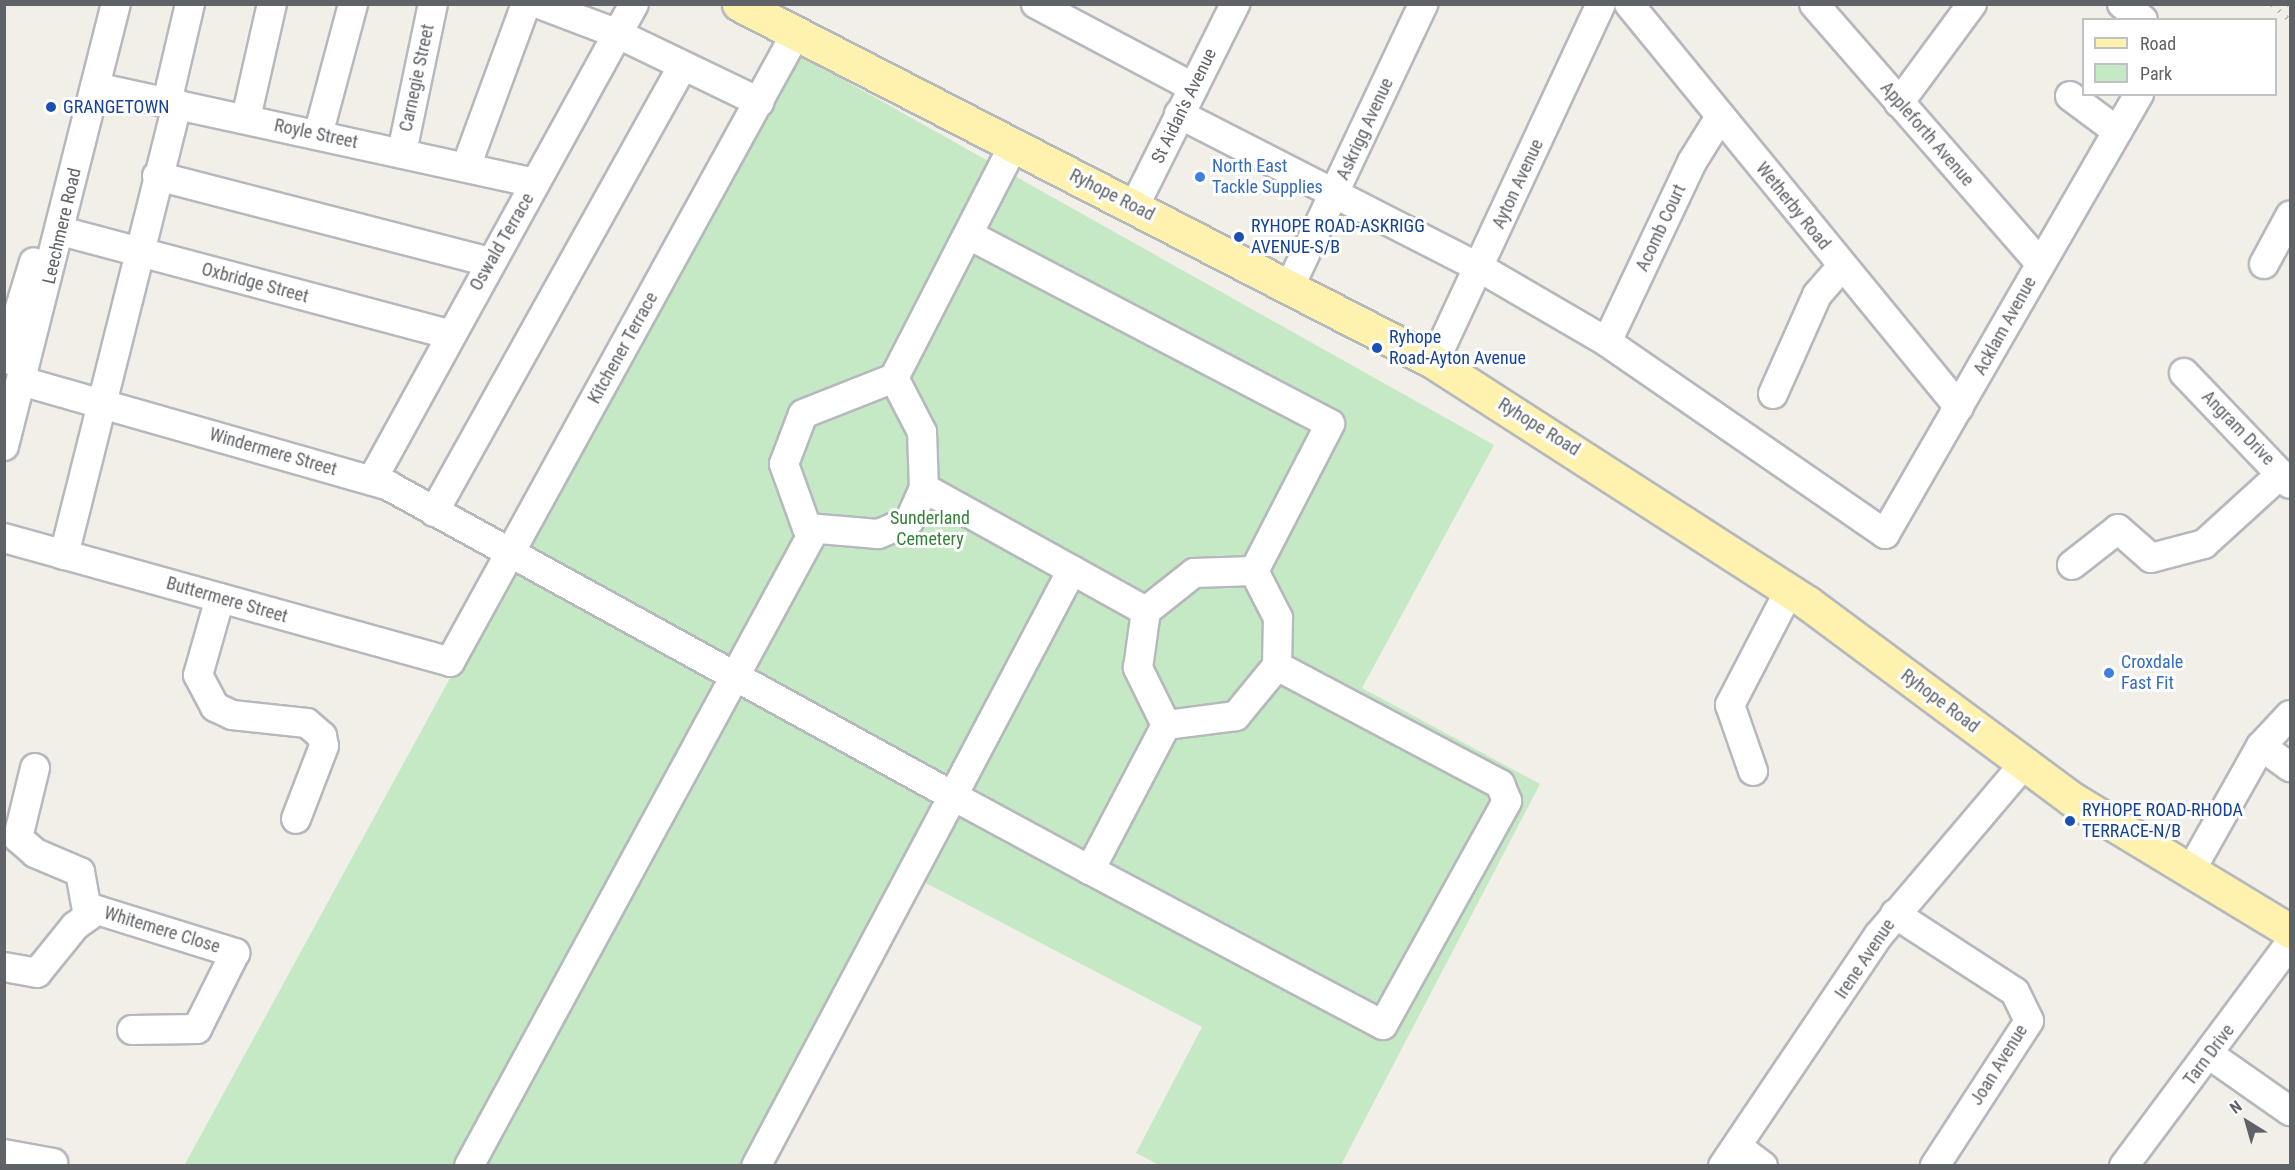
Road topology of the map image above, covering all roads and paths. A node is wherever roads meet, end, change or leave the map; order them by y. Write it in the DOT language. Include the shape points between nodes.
graph roads {
  1 [pos="97,4"];
  2 [pos="116,4"];
  3 [pos="190,4"];
  4 [pos="272,4"];
  5 [pos="353,4"];
  6 [pos="433,4"];
  7 [pos="526,4"];
  8 [pos="539,4"];
  9 [pos="634,4"];
  10 [pos="739,4"];
  11 [pos="1235,4"];
  12 [pos="1423,4"];
  13 [pos="1601,4"];
  14 [pos="1629,4"];
  15 [pos="1814,4"];
  16 [pos="1972,4"];
  17 [pos="2122,4"];
  18 [pos="1047,7"];
  19 [pos="2140,18"];
  20 [pos="618,34"];
  21 [pos="795,35"];
  22 [pos="681,69"];
  23 [pos="95,87"];
  24 [pos="1193,87"];
  25 [pos="2070,96"];
  26 [pos="2138,96"];
  27 [pos="759,102"];
  28 [pos="172,103"];
  29 [pos="1899,103"];
  30 [pos="1179,114"];
  31 [pos="1720,117"];
  32 [pos="246,118"];
  33 [pos="2117,131"];
  34 [pos="318,135"];
  35 [pos="1014,145"];
  36 [pos="402,152"];
  37 [pos="466,167"];
  38 [pos="157,176"];
  39 [pos="535,183"];
  40 [pos="1336,192"];
  41 [pos="1134,207"];
  42 [pos="2290,216"];
  43 [pos="61,231"];
  44 [pos="969,235"];
  45 [pos="137,251"];
  46 [pos="490,262"];
  47 [pos="2040,263"];
  48 [pos="2264,264"];
  49 [pos="1842,266"];
  50 [pos="1480,268"];
  51 [pos="1290,286"];
  52 [pos="449,334"];
  53 [pos="1607,342"];
  54 [pos="4,360"];
  55 [pos="1434,362"];
  56 [pos="2184,373"];
  57 [pos="894,378"];
  58 [pos="24,382"];
  59 [pos="1773,394"];
  60 [pos="102,404"];
  61 [pos="1959,407"];
  62 [pos="4,446"];
  63 [pos="2286,479"];
  64 [pos="372,480"];
  65 [pos="924,488"];
  66 [pos="434,512"];
  67 [pos="815,528"];
  68 [pos="4,538"];
  69 [pos="64,555"];
  70 [pos="509,555"];
  71 [pos="2072,565"];
  72 [pos="1072,570"];
  73 [pos="1254,571"];
  74 [pos="1789,591"];
  75 [pos="220,598"];
  76 [pos="1146,611"];
  77 [pos="450,662"];
  78 [pos="1277,666"];
  79 [pos="735,676"];
  80 [pos="2290,715"];
  81 [pos="1166,725"];
  82 [pos="2261,746"];
  83 [pos="2024,764"];
  84 [pos="2290,767"];
  85 [pos="35,768"];
  86 [pos="1753,771"];
  87 [pos="953,796"];
  88 [pos="296,819"];
  89 [pos="1090,870"];
  90 [pos="2190,872"];
  91 [pos="1895,914"];
  92 [pos="88,916"];
  93 [pos="2290,931"];
  94 [pos="2290,943"];
  95 [pos="4,966"];
  96 [pos="132,1030"];
  97 [pos="2210,1055"];
  98 [pos="2290,1111"];
  99 [pos="4,1154"];
  100 [pos="1731,1157"];
  101 [pos="53,1163"];
  102 [pos="469,1166"];
  103 [pos="756,1166"];
  104 [pos="1763,1166"];
  105 [pos="1935,1166"];
  106 [pos="2124,1166"];
  1 -- 54 [label="street, Leechmere Road"];
  2 -- 23 [label="street, Leechmere Road"];
  3 -- 28 [label="street"];
  4 -- 32 [label="street"];
  5 -- 34 [label="street"];
  6 -- 36 [label="street, Carnegie Street"];
  7 -- 37 [label="street"];
  8 -- 20 [label="street"];
  9 -- 20 [label="street, Oswald Terrace"];
  10 -- 21 [label="main road, Ryhope Road"];
  11 -- 24 [label="street, St Aidan's Avenue"];
  12 -- 40 [label="street, Askrigg Avenue"];
  13 -- 50 [label="street, Ayton Avenue"];
  14 -- 31 [label="street, Wetherby Road"];
  15 -- 29 [label="street, Appleforth Avenue"];
  16 -- 29 [label="street"];
  17 -- 19 [label="street"];
  18 -- 24 [label="street"];
  20 -- 22 [label="street"];
  20 -- 39 [label="street, Oswald Terrace"];
  21 -- 27 [label="street, Kitchener Terrace"];
  21 -- 35 [label="main road, Ryhope Road"];
  22 -- 27 [label="street"];
  22 -- 66 [label="street"];
  23 -- 28 [label="street, Royle Street"];
  23 -- 43 [label="street, Leechmere Road"];
  24 -- 30 [label="street, St Aidan's Avenue"];
  25 -- 33 [label="street"];
  26 -- 33 [label="street, Acklam Avenue"];
  27 -- 70 [label="street, Kitchener Terrace"];
  28 -- 32 [label="street, Royle Street"];
  28 -- 38 [label="street"];
  29 -- 47 [label="street, Appleforth Avenue"];
  30 -- 40 [label="street"];
  30 -- 41 [label="street, St Aidan's Avenue"];
  31 -- 49 [label="street, Wetherby Road"];
  31 -- 53 [label="street, Acomb Court" via="1692,162"];
  32 -- 34 [label="street, Royle Street"];
  33 -- 47 [label="street, Acklam Avenue"];
  34 -- 36 [label="street, Royle Street"];
  35 -- 41 [label="main road, Ryhope Road"];
  35 -- 44 [label="street"];
  36 -- 37 [label="street, Royle Street"];
  37 -- 39 [label="street, Royle Street"];
  38 -- 45 [label="street"];
  38 -- 46 [label="street"];
  39 -- 46 [label="street, Oswald Terrace"];
  40 -- 50 [label="street"];
  40 -- 51 [label="street, Askrigg Avenue"];
  41 -- 51 [label="main road, Ryhope Road"];
  42 -- 48 [label="street"];
  43 -- 45 [label="street, Oxbridge Street"];
  43 -- 58 [label="street, Leechmere Road"];
  44 -- 57 [label="street"];
  44 -- 73 [label="street" via="1330,424"];
  45 -- 52 [label="street, Oxbridge Street"];
  45 -- 60 [label="street"];
  46 -- 52 [label="street, Oswald Terrace"];
  47 -- 61 [label="street, Acklam Avenue"];
  49 -- 59 [label="street" via="1817,295"];
  49 -- 61 [label="street, Wetherby Road"];
  50 -- 53 [label="street"];
  50 -- 55 [label="street, Ayton Avenue"];
  51 -- 55 [label="main road, Ryhope Road"];
  52 -- 64 [label="street, Oswald Terrace"];
  53 -- 61 [label="street, Acklam Avenue" via="1885,534"];
  55 -- 74 [label="main road, Ryhope Road"];
  56 -- 63 [label="street, Angram Drive"];
  57 -- 65 [label="street" via="922,432"];
  57 -- 67 [label="street" via="803,414 784,464 807,528"];
  58 -- 60 [label="street, Windermere Street"];
  58 -- 62 [label="street, Leechmere Road"];
  60 -- 64 [label="street, Windermere Street"];
  60 -- 69 [label="street"];
  63 -- 71 [label="street" via="2204,544 2151,558 2118,529"];
  64 -- 66 [label="street, Windermere Street"];
  65 -- 67 [label="street" via="909,521 878,534"];
  65 -- 72 [label="street"];
  66 -- 70 [label="street, Windermere Street"];
  67 -- 79 [label="street"];
  68 -- 69 [label="street, Buttermere Street"];
  69 -- 75 [label="street, Buttermere Street"];
  70 -- 77 [label="street, Kitchener Terrace"];
  70 -- 79 [label="street, Windermere Street"];
  72 -- 76 [label="street"];
  72 -- 87 [label="street"];
  73 -- 76 [label="street" via="1194,573"];
  73 -- 78 [label="street" via="1278,618"];
  74 -- 83 [label="main road, Ryhope Road"];
  74 -- 86 [label="street" via="1730,705"];
  75 -- 77 [label="street, Buttermere Street"];
  75 -- 88 [label="street" via="198,675 215,707 232,715 307,723 322,736 324,746"];
  76 -- 81 [label="street" via="1138,668"];
  78 -- 81 [label="street" via="1236,716"];
  78 -- 89 [label="street, Windermere Street" via="1500,784 1507,801 1383,1025"];
  79 -- 87 [label="street, Windermere Street"];
  79 -- 102 [label="street"];
  80 -- 82 [label="street"];
  81 -- 89 [label="street"];
  82 -- 84 [label="street"];
  82 -- 90 [label="street"];
  83 -- 90 [label="main road, Ryhope Road"];
  83 -- 91 [label="street, Irene Avenue"];
  85 -- 92 [label="street" via="18,838 35,853 80,872"];
  87 -- 89 [label="street, Windermere Street"];
  87 -- 103 [label="street"];
  90 -- 93 [label="main road, Ryhope Road"];
  91 -- 100 [label="street, Irene Avenue"];
  91 -- 105 [label="street, Joan Avenue" via="2015,992 2029,1021"];
  92 -- 95 [label="street, Whitemere Close" via="37,974"];
  92 -- 96 [label="street, Whitemere Close" via="97,910 235,953 197,1029"];
  94 -- 97 [label="street, Tarn Drive"];
  97 -- 98 [label="street"];
  97 -- 106 [label="street, Tarn Drive"];
  99 -- 101 [label="street"];
  100 -- 104 [label="street"];
}
